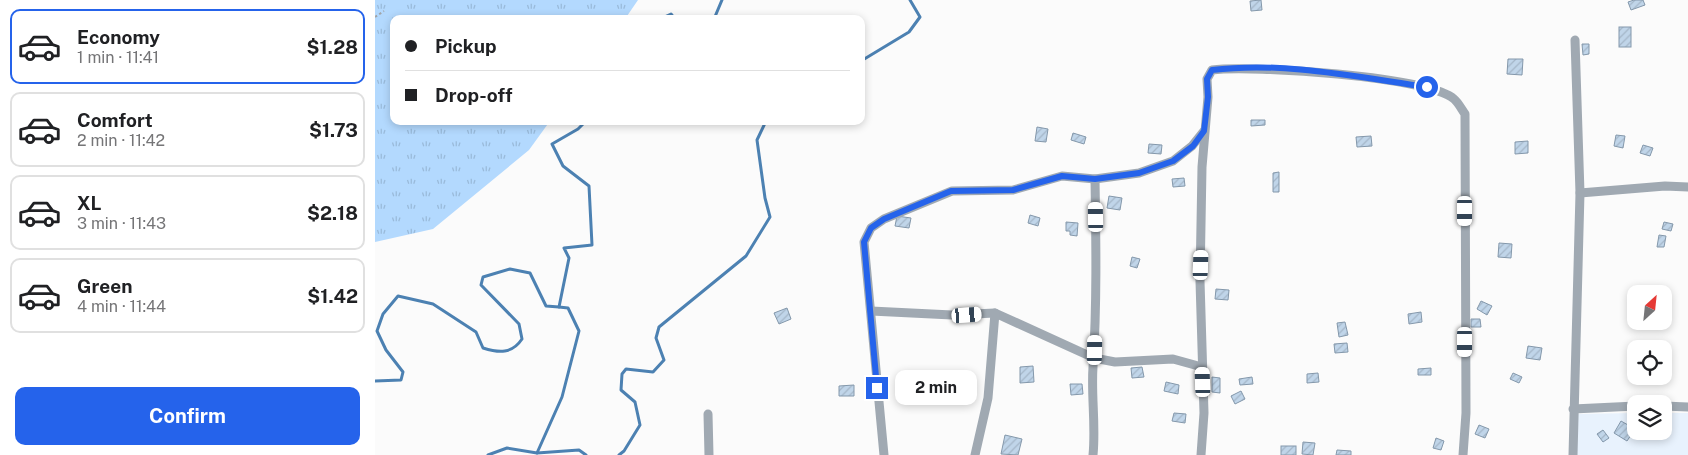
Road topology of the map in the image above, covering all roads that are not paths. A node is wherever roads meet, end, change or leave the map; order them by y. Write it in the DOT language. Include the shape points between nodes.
graph roads {
  1 [pos="1575,40"];
  2 [pos="1204,131"];
  3 [pos="1095,179"];
  4 [pos="1688,186"];
  5 [pos="1580,193"];
  6 [pos="871,310"];
  7 [pos="995,313"];
  8 [pos="1094,358"];
  9 [pos="1203,367"];
  10 [pos="1627,406"];
  11 [pos="1672,406"];
  12 [pos="1688,406"];
  13 [pos="1573,409"];
  14 [pos="707,414"];
  15 [pos="709,455"];
  16 [pos="884,455"];
  17 [pos="975,455"];
  18 [pos="1093,455"];
  19 [pos="1201,455"];
  20 [pos="1463,455"];
  21 [pos="1573,455"];
  1 -- 5 [label="street"];
  2 -- 3 [label="street" via="1193,146 1173,161 1139,173"];
  2 -- 9 [label="street" via="1200,281"];
  2 -- 20 [label="street" via="1207,79 1212,70 1260,68 1348,76 1427,87 1454,98 1465,114 1466,144 1466,413"];
  3 -- 6 [label="street" via="1062,176 1013,190 951,191 884,219 871,228 864,242"];
  3 -- 8 [label="street"];
  4 -- 5 [label="street"];
  5 -- 13 [label="street"];
  6 -- 7 [label="street" via="952,315"];
  6 -- 16 [label="street"];
  7 -- 8 [label="street"];
  7 -- 17 [label="street" via="988,398"];
  8 -- 9 [label="street" via="1115,362 1173,359"];
  8 -- 18 [label="street" via="1096,427"];
  9 -- 19 [label="street"];
  10 -- 13 [label="street"];
  11 -- 12 [label="street"];
  13 -- 21 [label="street"];
  14 -- 15 [label="street"];
}
